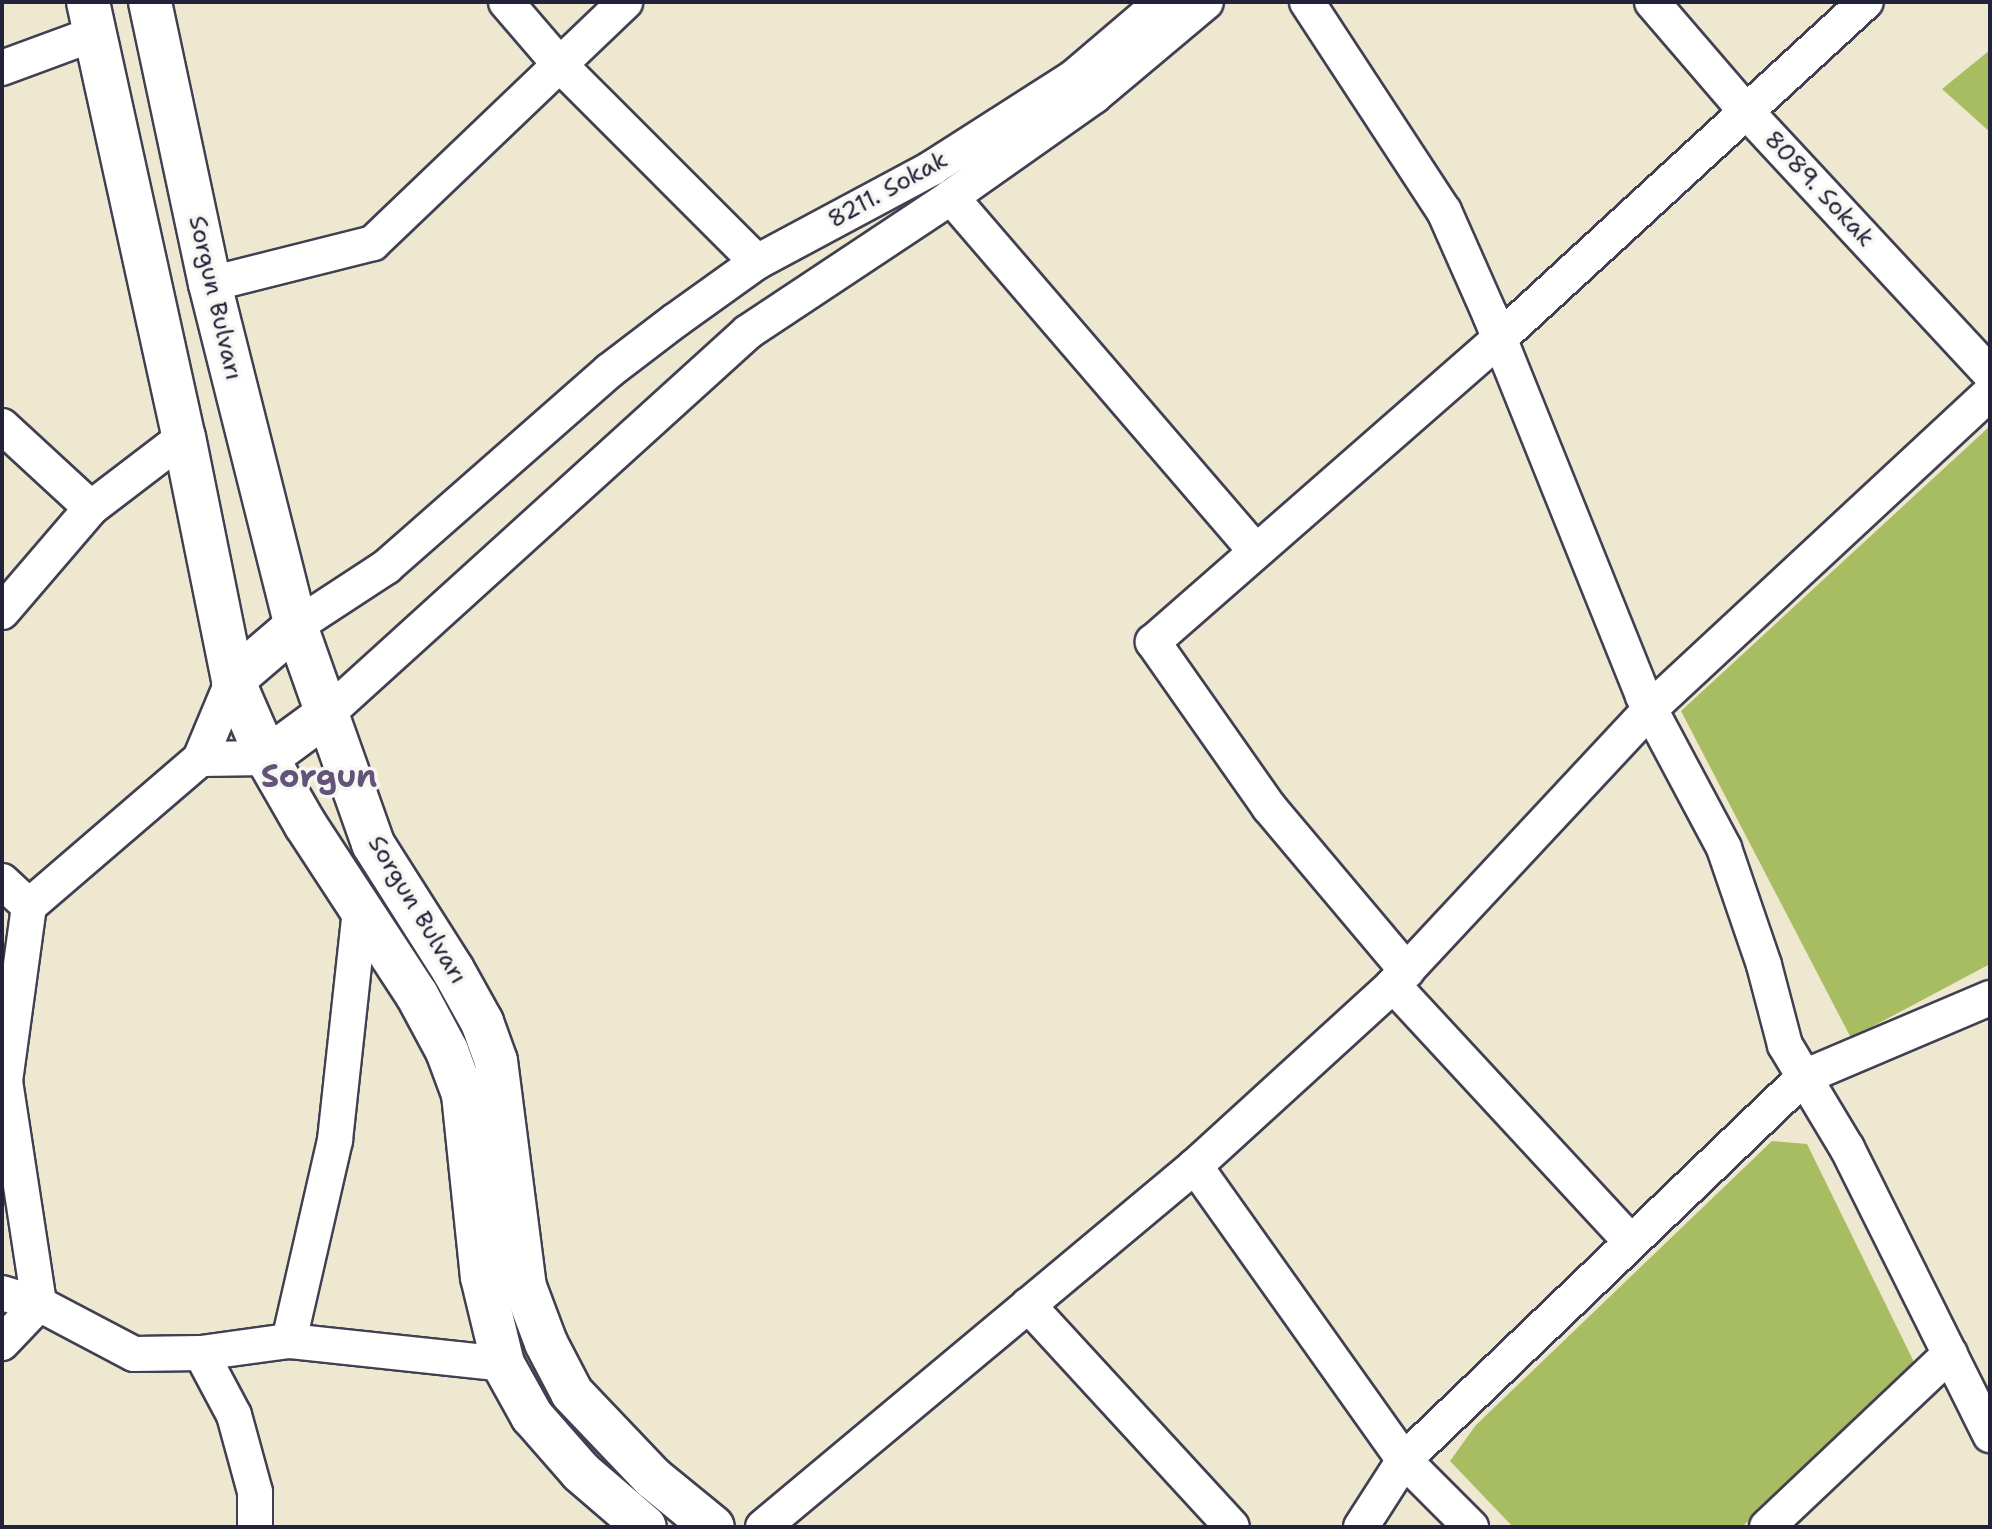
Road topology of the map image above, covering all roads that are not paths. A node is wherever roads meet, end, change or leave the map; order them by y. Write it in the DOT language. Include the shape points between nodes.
graph roads {
  1 [pos="150,2"];
  2 [pos="506,2"];
  3 [pos="625,2"];
  4 [pos="1162,2"];
  5 [pos="1206,2"];
  6 [pos="1307,2"];
  7 [pos="1652,2"];
  8 [pos="1866,2"];
  9 [pos="91,18"];
  10 [pos="561,66"];
  11 [pos="2,68"];
  12 [pos="1745,110"];
  13 [pos="951,197"];
  14 [pos="757,262"];
  15 [pos="210,284"];
  16 [pos="1500,338"];
  17 [pos="1990,374"];
  18 [pos="1990,393"];
  19 [pos="2,426"];
  20 [pos="184,437"];
  21 [pos="91,508"];
  22 [pos="1256,551"];
  23 [pos="2,612"];
  24 [pos="296,626"];
  25 [pos="233,680"];
  26 [pos="1650,709"];
  27 [pos="327,714"];
  28 [pos="267,758"];
  29 [pos="200,759"];
  30 [pos="2,881"];
  31 [pos="29,906"];
  32 [pos="360,909"];
  33 [pos="1400,978"];
  34 [pos="1990,998"];
  35 [pos="1804,1077"];
  36 [pos="3,1081"];
  37 [pos="1195,1166"];
  38 [pos="1631,1242"];
  39 [pos="2,1293"];
  40 [pos="39,1304"];
  41 [pos="1028,1305"];
  42 [pos="289,1341"];
  43 [pos="2,1343"];
  44 [pos="201,1353"];
  45 [pos="1950,1354"];
  46 [pos="503,1364"];
  47 [pos="1990,1435"];
  48 [pos="1404,1460"];
  49 [pos="255,1527"];
  50 [pos="645,1527"];
  51 [pos="713,1527"];
  52 [pos="763,1527"];
  53 [pos="1232,1527"];
  54 [pos="1361,1527"];
  55 [pos="1471,1527"];
  56 [pos="1767,1527"];
  1 -- 15 [label="main road, Sorgun Bulvarı"];
  2 -- 10 [label="street"];
  3 -- 10 [label="street"];
  4 -- 14 [label="street, 8211. Sokak" via="1073,78 932,168"];
  5 -- 13 [label="street" via="1094,96"];
  6 -- 16 [label="street" via="1444,211"];
  7 -- 12 [label="street, 8089. Sokak"];
  8 -- 12 [label="street"];
  9 -- 11 [label="street"];
  9 -- 20 [label="main road, Sorgun Bulvarı"];
  10 -- 14 [label="street"];
  10 -- 15 [label="street" via="373,243"];
  12 -- 16 [label="street"];
  12 -- 17 [label="street, 8089. Sokak"];
  13 -- 22 [label="street"];
  13 -- 27 [label="street" via="748,332"];
  14 -- 24 [label="street, 8211. Sokak" via="609,371 386,567"];
  15 -- 24 [label="main road, Sorgun Bulvarı"];
  16 -- 22 [label="street"];
  16 -- 26 [label="street"];
  18 -- 26 [label="street"];
  19 -- 21 [label="street"];
  20 -- 21 [label="street"];
  20 -- 25 [label="main road, Sorgun Bulvarı"];
  21 -- 23 [label="street"];
  22 -- 33 [label="street" via="1153,642 1269,807"];
  24 -- 25 [label="main road"];
  24 -- 27 [label="main road, Sorgun Bulvarı"];
  25 -- 28 [label="main road, Sorgun Bulvarı"];
  25 -- 29 [label="street"];
  26 -- 33 [label="street"];
  26 -- 35 [label="street" via="1724,848 1785,1045"];
  27 -- 28 [label="main road"];
  27 -- 51 [label="main road, Sorgun Bulvarı" via="373,844 461,983 496,1061 525,1287 546,1343 572,1393 617,1444"];
  28 -- 29 [label="street"];
  28 -- 32 [label="main road, Sorgun Bulvarı"];
  29 -- 31 [label="street"];
  30 -- 31 [label="street"];
  31 -- 36 [label="street"];
  32 -- 42 [label="street" via="335,1140"];
  32 -- 46 [label="main road, Sorgun Bulvarı" via="417,995 463,1094 482,1277"];
  33 -- 37 [label="street"];
  33 -- 38 [label="street"];
  34 -- 35 [label="street"];
  35 -- 38 [label="street"];
  35 -- 45 [label="street" via="1847,1148"];
  36 -- 40 [label="street"];
  37 -- 41 [label="street"];
  37 -- 48 [label="street"];
  38 -- 48 [label="street"];
  39 -- 40 [label="street"];
  40 -- 43 [label="street"];
  40 -- 44 [label="street" via="134,1354"];
  41 -- 52 [label="street"];
  41 -- 53 [label="street"];
  42 -- 44 [label="street"];
  42 -- 46 [label="street"];
  44 -- 49 [label="street" via="234,1415 255,1492"];
  45 -- 47 [label="street"];
  45 -- 56 [label="street"];
  46 -- 50 [label="main road, Sorgun Bulvarı" via="532,1416 581,1472"];
  48 -- 54 [label="street"];
  48 -- 55 [label="street"];
}
